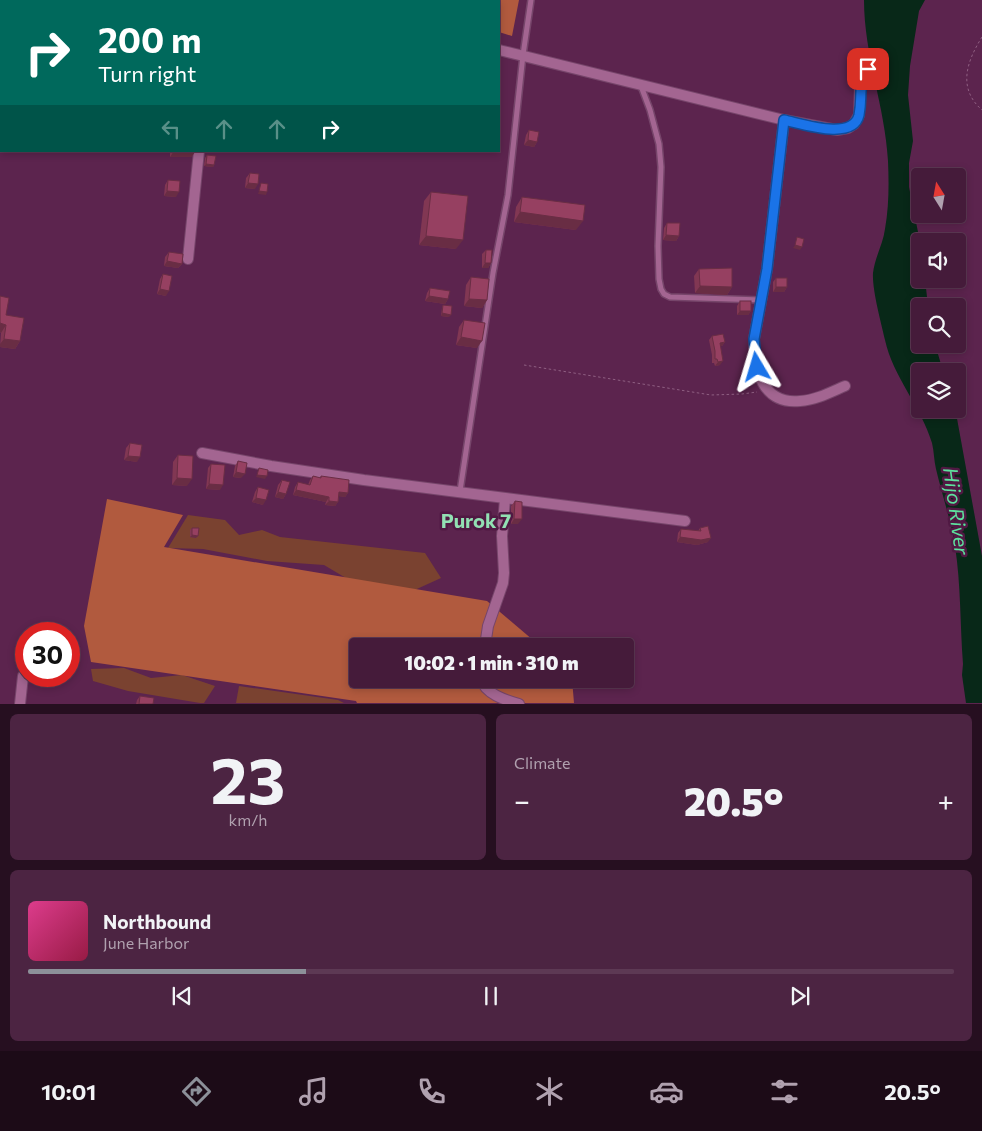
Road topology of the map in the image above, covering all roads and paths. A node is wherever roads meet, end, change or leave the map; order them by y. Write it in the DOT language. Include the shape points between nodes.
graph roads {
  1 [pos="531,0"];
  2 [pos="982,36"];
  3 [pos="500,50"];
  4 [pos="523,55"];
  5 [pos="868,69"];
  6 [pos="641,85"];
  7 [pos="982,110"];
  8 [pos="784,120"];
  9 [pos="199,152"];
  10 [pos="188,258"];
  11 [pos="761,300"];
  12 [pos="524,364"];
  13 [pos="845,386"];
  14 [pos="768,391"];
  15 [pos="202,453"];
  16 [pos="460,491"];
  17 [pos="506,499"];
  18 [pos="685,521"];
  19 [pos="486,638"];
  20 [pos="22,687"];
  21 [pos="487,688"];
  22 [pos="20,704"];
  23 [pos="519,704"];
  1 -- 4 [label="lane"];
  2 -- 7 [label="path" via="972,53 967,72 967,88 972,100"];
  3 -- 4 [label="street"];
  4 -- 6 [label="street"];
  4 -- 16 [label="lane" via="508,195"];
  5 -- 8 [label="street" via="860,86 859,115 848,128 837,130"];
  6 -- 8 [label="street"];
  6 -- 11 [label="lane" via="656,130 661,166 658,246 661,289 670,298"];
  8 -- 11 [label="street"];
  9 -- 10 [label="street"];
  11 -- 14 [label="street" via="754,350 761,383"];
  12 -- 14 [label="path" via="711,395"];
  13 -- 14 [label="street" via="800,402 783,400"];
  15 -- 16 [label="street" via="364,480"];
  16 -- 17 [label="street"];
  17 -- 18 [label="street"];
  17 -- 19 [label="street" via="502,536 504,572"];
  20 -- 22 [label="street"];
  21 -- 23 [label="street"];
}
